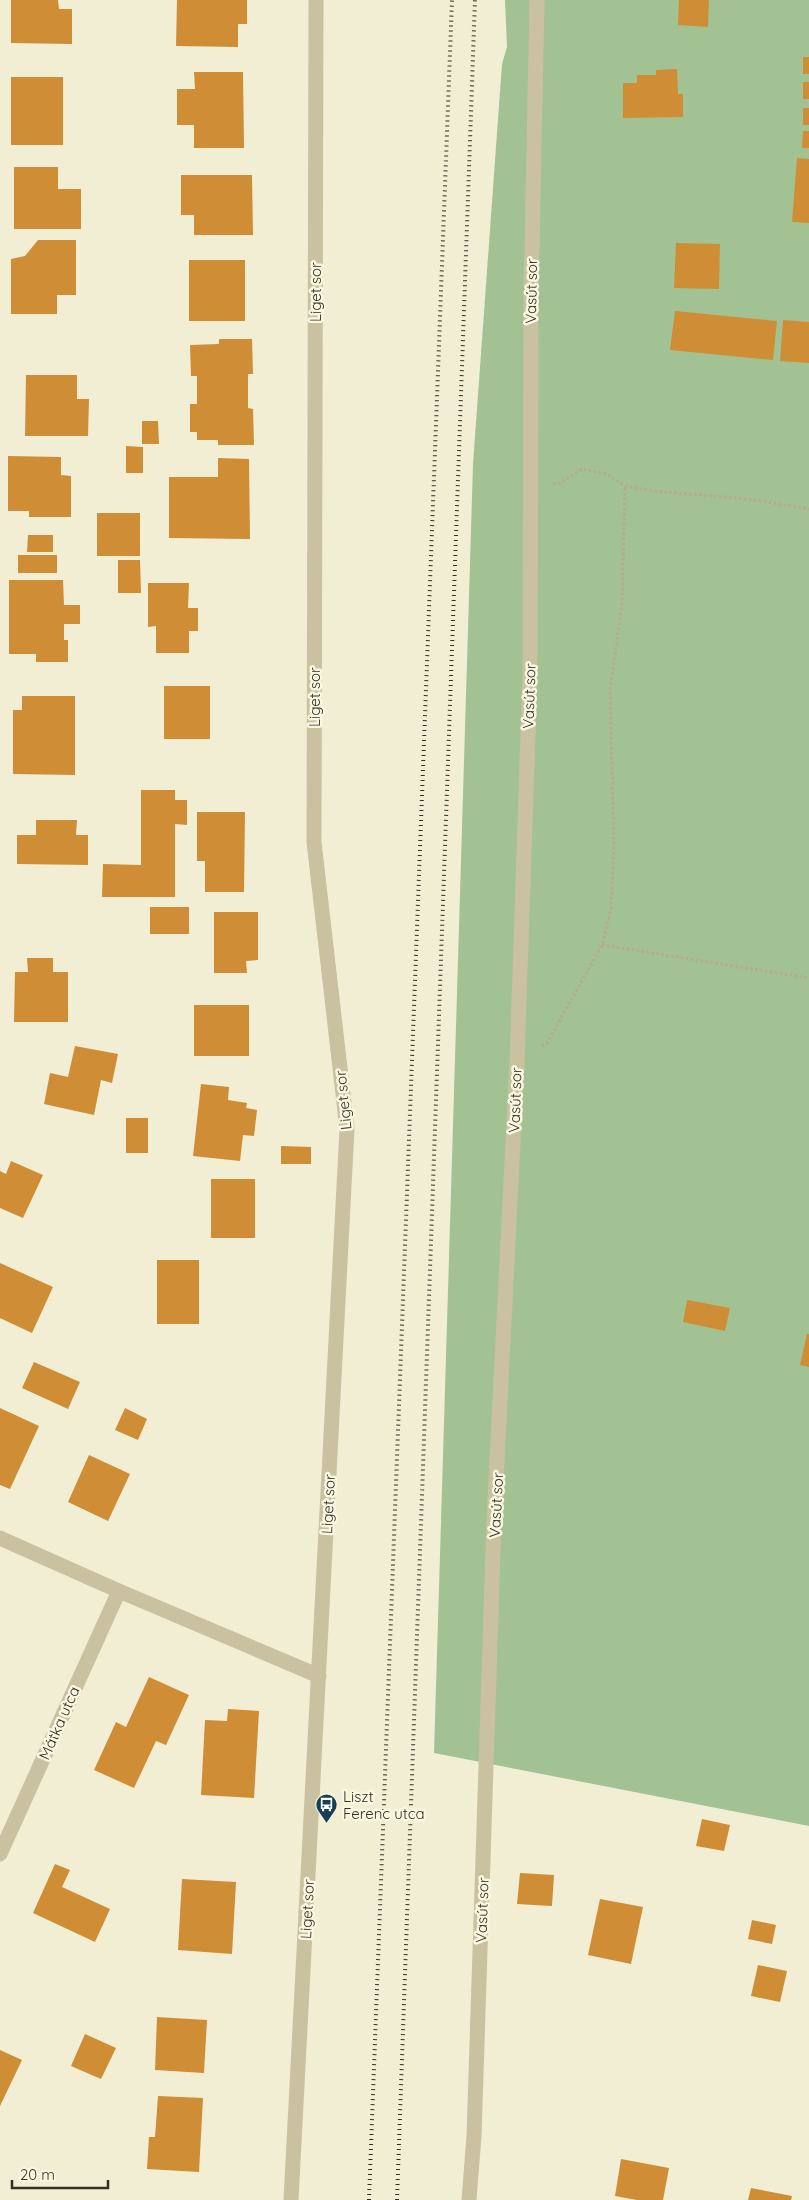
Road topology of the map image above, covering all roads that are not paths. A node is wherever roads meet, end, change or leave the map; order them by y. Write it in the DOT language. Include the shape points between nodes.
graph roads {
  1 [pos="316,0"];
  2 [pos="537,0"];
  3 [pos="0,1538"];
  4 [pos="119,1592"];
  5 [pos="319,1676"];
  6 [pos="0,1854"];
  7 [pos="291,2200"];
  8 [pos="469,2200"];
  1 -- 5 [label="street, Liget sor" via="314,842 347,1129"];
  2 -- 8 [label="street, Vasút sor" via="531,301 530,673 517,1063 494,1520"];
  3 -- 4 [label="street"];
  4 -- 5 [label="street"];
  4 -- 6 [label="street, Mátka utca"];
  5 -- 7 [label="street, Liget sor"];
}
